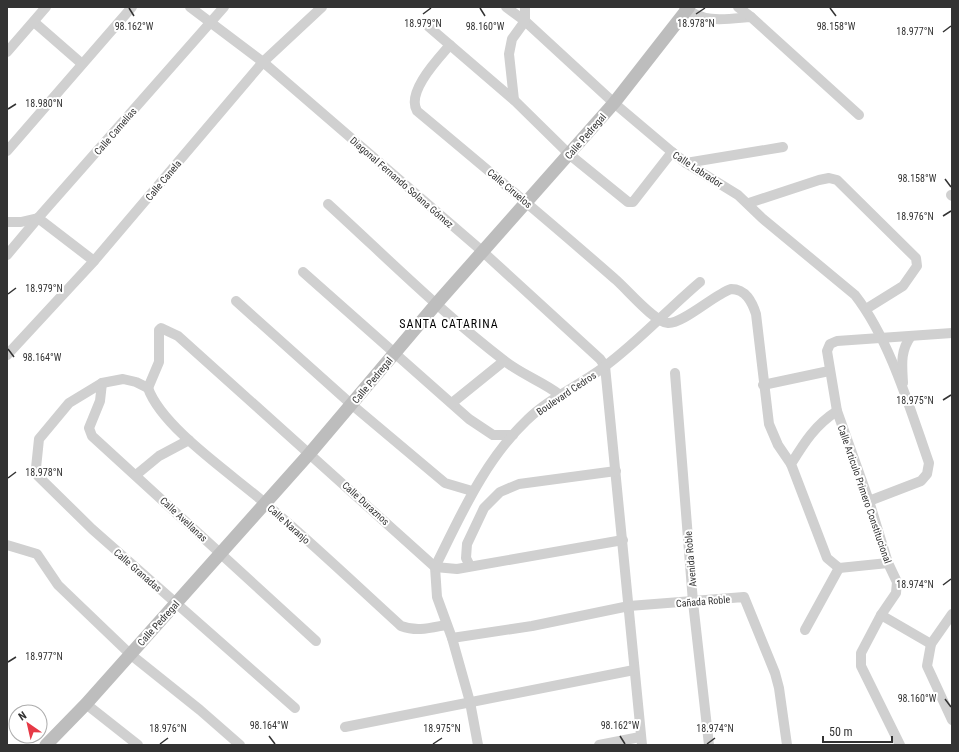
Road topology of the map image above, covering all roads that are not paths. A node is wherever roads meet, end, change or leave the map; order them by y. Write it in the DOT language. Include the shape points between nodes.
graph roads {
  1 [pos="46,7"];
  2 [pos="132,7"];
  3 [pos="190,7"];
  4 [pos="224,7"];
  5 [pos="322,7"];
  6 [pos="506,7"];
  7 [pos="525,7"];
  8 [pos="738,7"];
  9 [pos="686,8"];
  10 [pos="751,17"];
  11 [pos="524,21"];
  12 [pos="34,22"];
  13 [pos="210,23"];
  14 [pos="429,27"];
  15 [pos="450,45"];
  16 [pos="7,52"];
  17 [pos="263,62"];
  18 [pos="81,64"];
  19 [pos="514,100"];
  20 [pos="614,103"];
  21 [pos="859,115"];
  22 [pos="8,147"];
  23 [pos="783,147"];
  24 [pos="672,152"];
  25 [pos="570,155"];
  26 [pos="686,163"];
  27 [pos="526,201"];
  28 [pos="749,203"];
  29 [pos="328,204"];
  30 [pos="38,218"];
  31 [pos="7,222"];
  32 [pos="482,252"];
  33 [pos="7,255"];
  34 [pos="94,260"];
  35 [pos="303,272"];
  36 [pos="700,282"];
  37 [pos="236,301"];
  38 [pos="437,303"];
  39 [pos="866,309"];
  40 [pos="659,320"];
  41 [pos="952,333"];
  42 [pos="880,336"];
  43 [pos="911,336"];
  44 [pos="394,354"];
  45 [pos="7,355"];
  46 [pos="504,361"];
  47 [pos="605,366"];
  48 [pos="830,371"];
  49 [pos="675,373"];
  50 [pos="102,383"];
  51 [pos="764,385"];
  52 [pos="148,388"];
  53 [pos="903,390"];
  54 [pos="560,395"];
  55 [pos="452,402"];
  56 [pos="351,404"];
  57 [pos="837,411"];
  58 [pos="513,435"];
  59 [pos="189,440"];
  60 [pos="310,453"];
  61 [pos="792,464"];
  62 [pos="616,470"];
  63 [pos="136,475"];
  64 [pos="472,491"];
  65 [pos="869,501"];
  66 [pos="266,504"];
  67 [pos="623,540"];
  68 [pos="7,545"];
  69 [pos="221,553"];
  70 [pos="888,563"];
  71 [pos="435,566"];
  72 [pos="470,566"];
  73 [pos="839,568"];
  74 [pos="693,602"];
  75 [pos="176,604"];
  76 [pos="628,606"];
  77 [pos="952,614"];
  78 [pos="881,615"];
  79 [pos="446,625"];
  80 [pos="805,630"];
  81 [pos="452,638"];
  82 [pos="316,641"];
  83 [pos="931,644"];
  84 [pos="130,654"];
  85 [pos="634,670"];
  86 [pos="470,702"];
  87 [pos="86,704"];
  88 [pos="295,708"];
  89 [pos="952,720"];
  90 [pos="345,727"];
  91 [pos="641,741"];
  92 [pos="46,745"];
  93 [pos="138,745"];
  94 [pos="240,745"];
  95 [pos="478,745"];
  96 [pos="599,745"];
  97 [pos="709,745"];
  98 [pos="787,745"];
  99 [pos="900,745"];
  1 -- 12 [label="street"];
  2 -- 18 [label="street"];
  3 -- 13 [label="street, Diagonal Fernando Solana Gómez"];
  4 -- 13 [label="street, Calle Camelias"];
  5 -- 17 [label="street, Calle Canela"];
  6 -- 11 [label="street, Calle Labrador"];
  7 -- 11 [label="street"];
  8 -- 10 [label="street"];
  9 -- 10 [label="street" via="697,16 712,20"];
  9 -- 20 [label="street, Calle Pedregal"];
  10 -- 21 [label="street"];
  11 -- 19 [label="street" via="512,39 509,50"];
  11 -- 20 [label="street, Calle Labrador"];
  12 -- 16 [label="street"];
  12 -- 18 [label="street"];
  13 -- 17 [label="street, Diagonal Fernando Solana Gómez"];
  13 -- 30 [label="street, Calle Camelias"];
  14 -- 15 [label="street"];
  15 -- 19 [label="street"];
  15 -- 27 [label="street, Calle Ciruelos" via="424,79 415,95 414,106"];
  17 -- 32 [label="street, Diagonal Fernando Solana Gómez"];
  17 -- 34 [label="street, Calle Canela"];
  18 -- 22 [label="street"];
  19 -- 25 [label="street"];
  20 -- 24 [label="street, Calle Labrador"];
  20 -- 25 [label="street, Calle Pedregal"];
  23 -- 26 [label="street"];
  24 -- 25 [label="street" via="633,202 628,202"];
  24 -- 26 [label="street, Calle Labrador"];
  25 -- 27 [label="street, Calle Pedregal"];
  26 -- 28 [label="street, Calle Labrador"];
  27 -- 32 [label="street, Calle Pedregal"];
  27 -- 40 [label="street, Calle Ciruelos"];
  28 -- 39 [label="street, Calle Labrador" via="762,218 855,295"];
  28 -- 39 [label="street" via="819,180 837,180 916,258 917,266 903,286"];
  29 -- 38 [label="street"];
  30 -- 31 [label="street"];
  30 -- 33 [label="street, Calle Camelias"];
  30 -- 34 [label="street"];
  32 -- 38 [label="street, Calle Pedregal"];
  32 -- 47 [label="street, Diagonal Fernando Solana Gómez"];
  34 -- 45 [label="street, Calle Canela"];
  35 -- 44 [label="street"];
  36 -- 40 [label="street, Boulevard Cedros"];
  37 -- 56 [label="street"];
  38 -- 44 [label="street, Calle Pedregal"];
  38 -- 46 [label="street"];
  39 -- 42 [label="street, Calle Labrador"];
  40 -- 47 [label="street, Boulevard Cedros"];
  40 -- 51 [label="street" via="669,323 682,318 727,290 736,289 744,293 752,302 756,314"];
  41 -- 43 [label="street"];
  42 -- 43 [label="street"];
  42 -- 48 [label="street, Calle Articulo Primero Constitucional" via="837,340 830,344 827,351"];
  42 -- 53 [label="street, Calle Labrador"];
  43 -- 53 [label="street" via="905,343 902,354"];
  44 -- 55 [label="street"];
  44 -- 56 [label="street, Calle Pedregal"];
  46 -- 54 [label="street" via="519,372 546,384"];
  46 -- 55 [label="street"];
  47 -- 54 [label="street, Boulevard Cedros"];
  47 -- 62 [label="street"];
  48 -- 51 [label="street"];
  48 -- 57 [label="street, Calle Articulo Primero Constitucional"];
  49 -- 74 [label="street, Avenida Roble"];
  50 -- 52 [label="street" via="123,379"];
  50 -- 63 [label="street, Calle Avellanas" via="100,401 89,428 92,436"];
  50 -- 75 [label="street, Calle Granadas" via="69,403 46,428 39,439 36,468 38,476 92,530"];
  51 -- 61 [label="street" via="772,435"];
  52 -- 59 [label="street, Calle Naranjo" via="152,400 162,413"];
  52 -- 60 [label="street, Calle Duraznos" via="159,362 158,334 161,328 178,336"];
  53 -- 65 [label="street" via="929,463 927,474 921,481"];
  54 -- 58 [label="street, Boulevard Cedros" via="538,410"];
  55 -- 58 [label="street" via="469,419 493,435"];
  56 -- 60 [label="street, Calle Pedregal"];
  56 -- 64 [label="street" via="445,483"];
  57 -- 61 [label="street" via="816,428"];
  57 -- 65 [label="street, Calle Articulo Primero Constitucional"];
  58 -- 64 [label="street, Boulevard Cedros" via="483,472"];
  59 -- 63 [label="street" via="160,456"];
  59 -- 66 [label="street, Calle Naranjo"];
  60 -- 66 [label="street, Calle Pedregal"];
  60 -- 71 [label="street, Calle Duraznos"];
  61 -- 73 [label="street" via="827,558"];
  62 -- 67 [label="street"];
  62 -- 72 [label="street" via="519,484 500,492 484,508 468,544 466,558"];
  63 -- 69 [label="street, Calle Avellanas"];
  64 -- 71 [label="street, Boulevard Cedros"];
  65 -- 70 [label="street, Calle Articulo Primero Constitucional"];
  66 -- 69 [label="street, Calle Pedregal"];
  66 -- 79 [label="street, Calle Naranjo" via="401,626 421,630"];
  67 -- 72 [label="street"];
  67 -- 76 [label="street"];
  68 -- 84 [label="street" via="37,554 58,585"];
  69 -- 75 [label="street, Calle Pedregal"];
  69 -- 82 [label="street, Calle Avellanas"];
  70 -- 73 [label="street"];
  70 -- 78 [label="street, Calle Articulo Primero Constitucional" via="897,582 896,593"];
  71 -- 72 [label="street" via="457,569"];
  71 -- 79 [label="street" via="437,597"];
  73 -- 80 [label="street"];
  74 -- 76 [label="street, Cañada Roble"];
  74 -- 97 [label="street, Avenida Roble"];
  74 -- 98 [label="street, Cañada Roble" via="744,597 775,673"];
  75 -- 84 [label="street, Calle Pedregal"];
  75 -- 88 [label="street, Calle Granadas"];
  76 -- 81 [label="street, Cañada Roble" via="532,626"];
  76 -- 85 [label="street"];
  77 -- 83 [label="street"];
  78 -- 83 [label="street"];
  78 -- 99 [label="street, Calle Articulo Primero Constitucional" via="861,653 860,660"];
  79 -- 81 [label="street"];
  81 -- 86 [label="street"];
  83 -- 89 [label="street" via="927,666"];
  84 -- 87 [label="street, Calle Pedregal"];
  84 -- 94 [label="street"];
  85 -- 86 [label="street"];
  85 -- 91 [label="street"];
  86 -- 90 [label="street"];
  86 -- 95 [label="street"];
  87 -- 92 [label="street, Calle Pedregal"];
  87 -- 93 [label="street"];
  91 -- 96 [label="street"];
}
